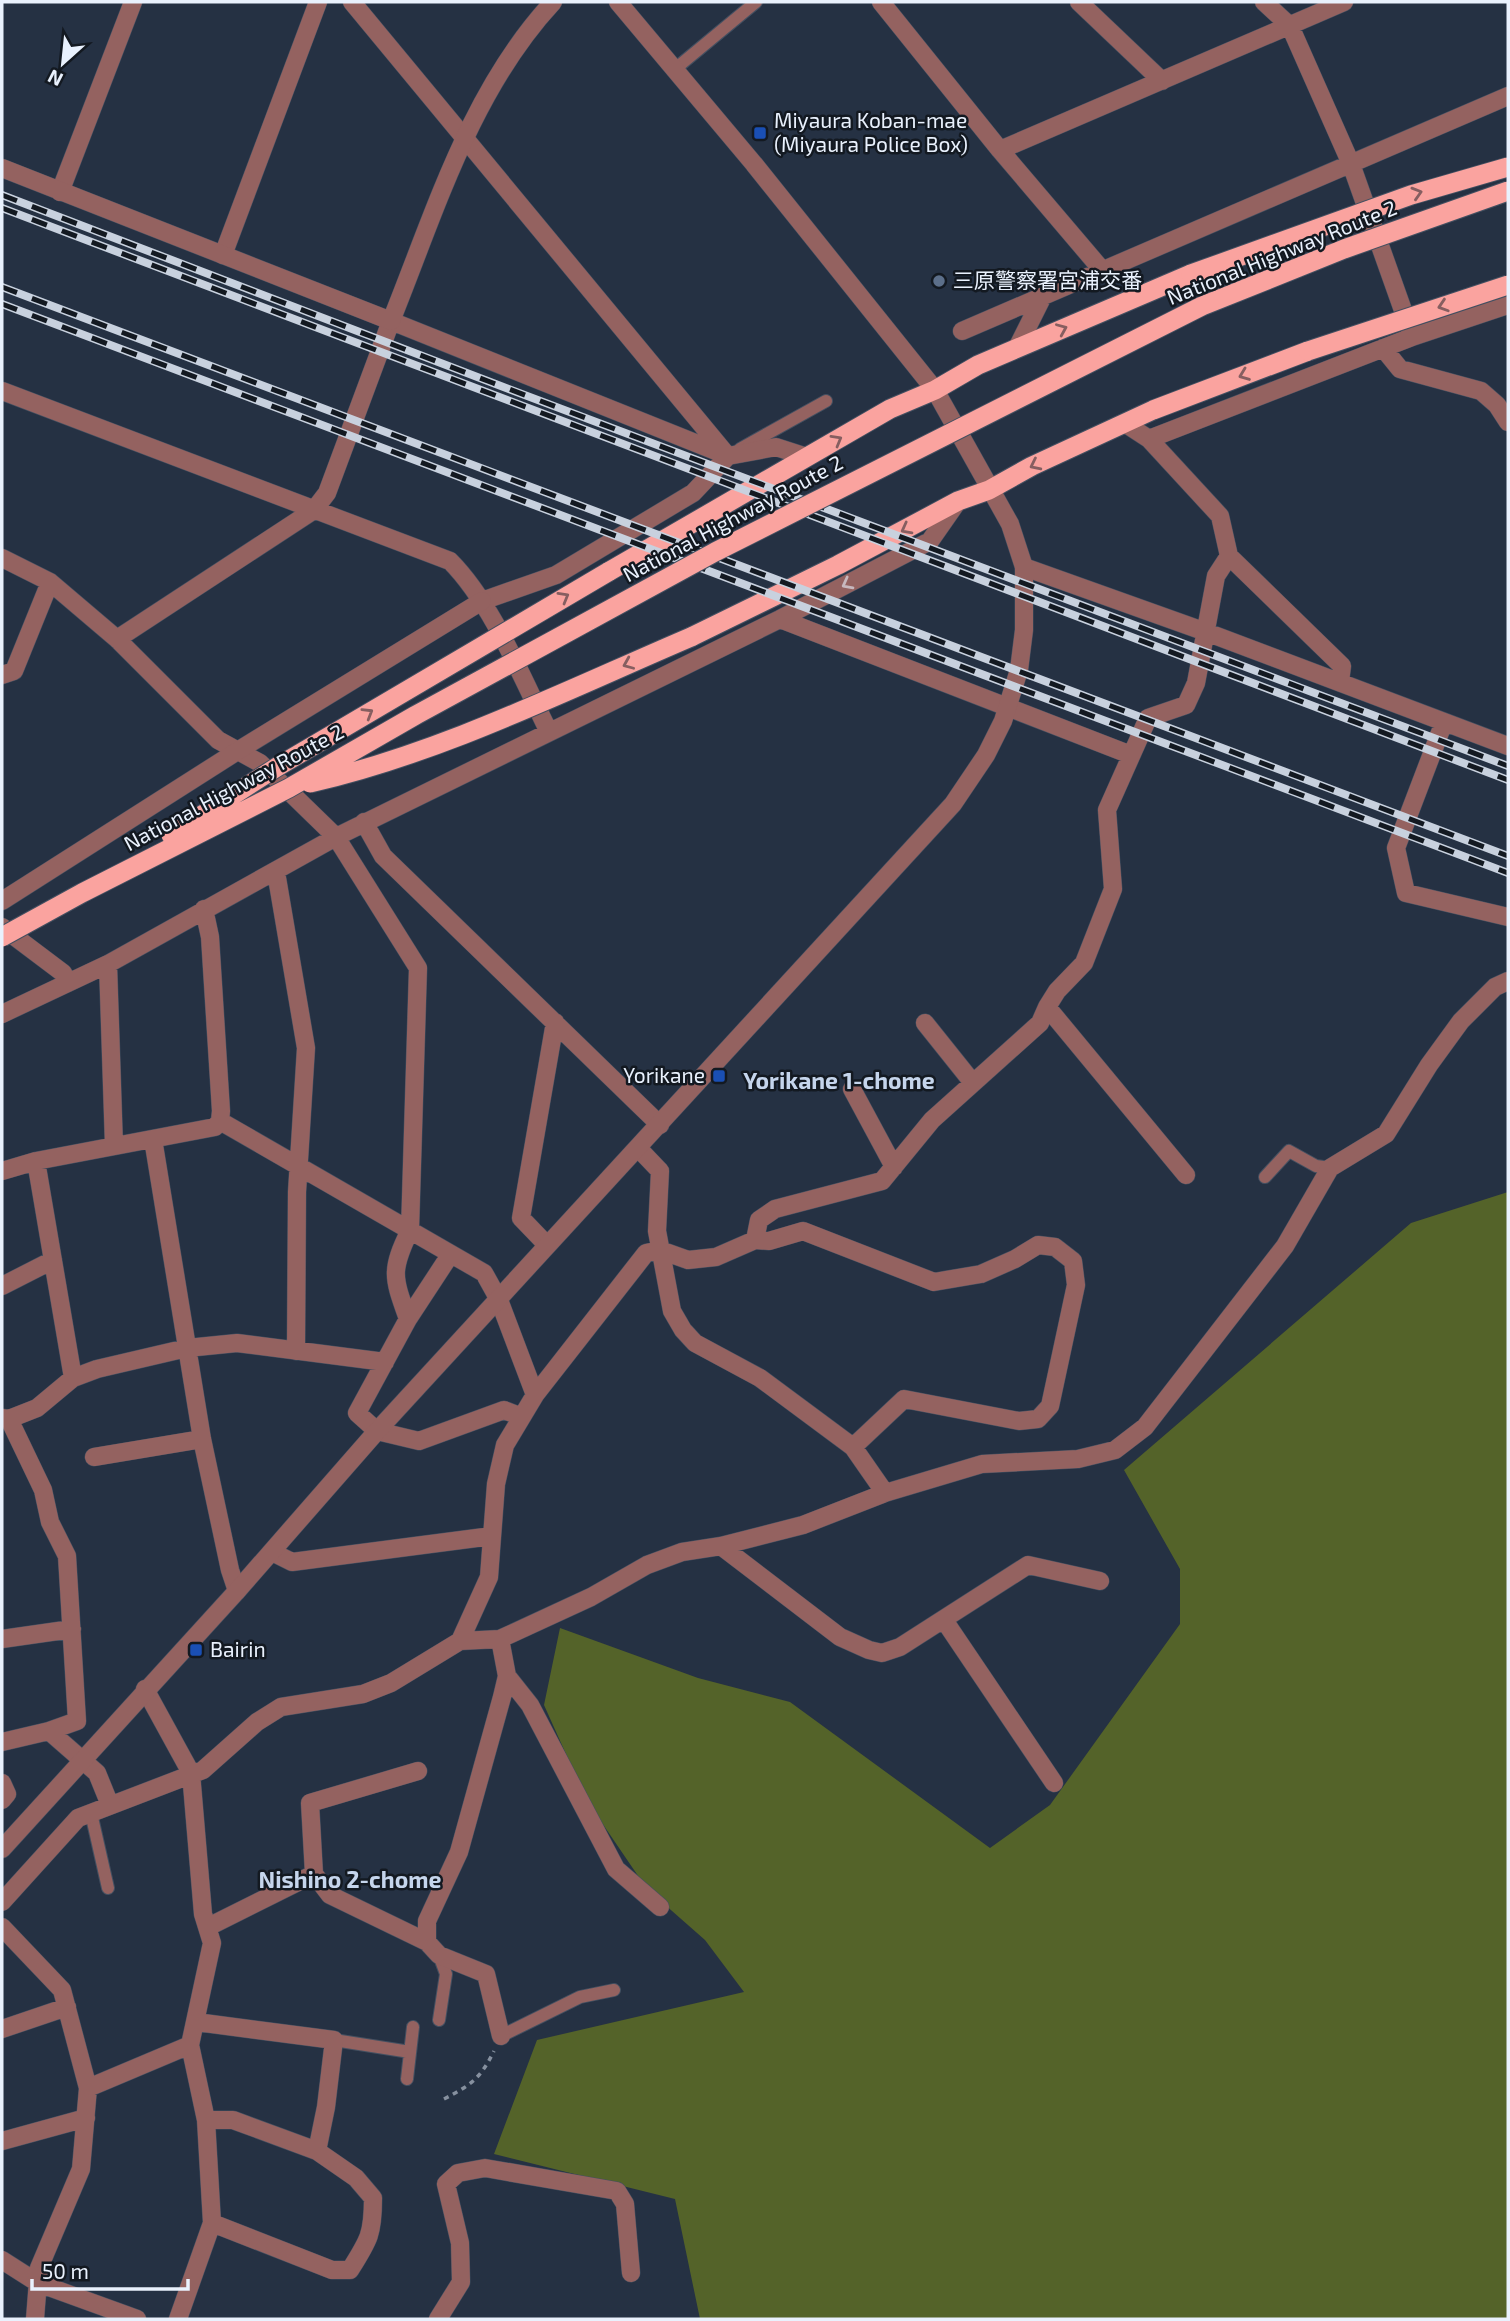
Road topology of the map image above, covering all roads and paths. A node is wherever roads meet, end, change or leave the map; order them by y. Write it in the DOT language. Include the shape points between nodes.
graph roads {
  1 [pos="132,2"];
  2 [pos="318,2"];
  3 [pos="352,2"];
  4 [pos="553,2"];
  5 [pos="618,2"];
  6 [pos="756,2"];
  7 [pos="881,2"];
  8 [pos="1079,2"];
  9 [pos="1264,2"];
  10 [pos="1344,2"];
  11 [pos="1290,26"];
  12 [pos="674,69"];
  13 [pos="1162,81"];
  14 [pos="1508,96"];
  15 [pos="465,136"];
  16 [pos="1000,150"];
  17 [pos="1351,164"];
  18 [pos="1508,167"];
  19 [pos="2,168"];
  20 [pos="1508,191"];
  21 [pos="60,192"];
  22 [pos="223,255"];
  23 [pos="1102,270"];
  24 [pos="1508,285"];
  25 [pos="1043,296"];
  26 [pos="1508,305"];
  27 [pos="391,321"];
  28 [pos="962,331"];
  29 [pos="1412,337"];
  30 [pos="1017,348"];
  31 [pos="1383,348"];
  32 [pos="935,390"];
  33 [pos="2,391"];
  34 [pos="825,401"];
  35 [pos="1508,422"];
  36 [pos="701,423"];
  37 [pos="1126,424"];
  38 [pos="685,439"];
  39 [pos="1149,439"];
  40 [pos="728,456"];
  41 [pos="807,457"];
  42 [pos="989,490"];
  43 [pos="958,501"];
  44 [pos="314,510"];
  45 [pos="1229,556"];
  46 [pos="2,558"];
  47 [pos="1024,567"];
  48 [pos="50,582"];
  49 [pos="482,601"];
  50 [pos="780,619"];
  51 [pos="1206,632"];
  52 [pos="117,639"];
  53 [pos="2,675"];
  54 [pos="1340,682"];
  55 [pos="1008,707"];
  56 [pos="1444,722"];
  57 [pos="550,732"];
  58 [pos="1508,746"];
  59 [pos="239,750"];
  60 [pos="1131,755"];
  61 [pos="289,788"];
  62 [pos="365,822"];
  63 [pos="336,837"];
  64 [pos="276,872"];
  65 [pos="82,893"];
  66 [pos="2,901"];
  67 [pos="204,909"];
  68 [pos="1508,917"];
  69 [pos="2,927"];
  70 [pos="2,937"];
  71 [pos="108,964"];
  72 [pos="1508,981"];
  73 [pos="68,983"];
  74 [pos="1047,1007"];
  75 [pos="2,1014"];
  76 [pos="555,1023"];
  77 [pos="925,1023"];
  78 [pos="974,1083"];
  79 [pos="852,1089"];
  80 [pos="220,1121"];
  81 [pos="660,1125"];
  82 [pos="153,1139"];
  83 [pos="114,1146"];
  84 [pos="638,1148"];
  85 [pos="36,1161"];
  86 [pos="300,1166"];
  87 [pos="894,1167"];
  88 [pos="1330,1168"];
  89 [pos="2,1171"];
  90 [pos="1186,1175"];
  91 [pos="1265,1177"];
  92 [pos="410,1230"];
  93 [pos="755,1240"];
  94 [pos="547,1245"];
  95 [pos="660,1250"];
  96 [pos="450,1255"];
  97 [pos="53,1260"];
  98 [pos="2,1286"];
  99 [pos="499,1300"];
  100 [pos="408,1319"];
  101 [pos="187,1348"];
  102 [pos="296,1351"];
  103 [pos="385,1362"];
  104 [pos="73,1378"];
  105 [pos="535,1395"];
  106 [pos="522,1417"];
  107 [pos="5,1419"];
  108 [pos="377,1431"];
  109 [pos="202,1439"];
  110 [pos="853,1447"];
  111 [pos="94,1457"];
  112 [pos="885,1493"];
  113 [pos="492,1536"];
  114 [pos="721,1546"];
  115 [pos="272,1552"];
  116 [pos="1100,1581"];
  117 [pos="237,1591"];
  118 [pos="944,1620"];
  119 [pos="72,1629"];
  120 [pos="2,1639"];
  121 [pos="500,1639"];
  122 [pos="460,1641"];
  123 [pos="507,1676"];
  124 [pos="145,1689"];
  125 [pos="49,1731"];
  126 [pos="2,1742"];
  127 [pos="81,1760"];
  128 [pos="418,1771"];
  129 [pos="191,1773"];
  130 [pos="2,1783"];
  131 [pos="1054,1783"];
  132 [pos="2,1800"];
  133 [pos="110,1805"];
  134 [pos="91,1813"];
  135 [pos="2,1849"];
  136 [pos="314,1874"];
  137 [pos="108,1888"];
  138 [pos="2,1902"];
  139 [pos="660,1907"];
  140 [pos="2,1927"];
  141 [pos="208,1927"];
  142 [pos="433,1949"];
  143 [pos="614,1990"];
  144 [pos="66,2007"];
  145 [pos="439,2020"];
  146 [pos="196,2022"];
  147 [pos="413,2027"];
  148 [pos="2,2029"];
  149 [pos="501,2036"];
  150 [pos="334,2040"];
  151 [pos="190,2045"];
  152 [pos="410,2052"];
  153 [pos="407,2079"];
  154 [pos="88,2088"];
  155 [pos="444,2099"];
  156 [pos="86,2118"];
  157 [pos="206,2120"];
  158 [pos="2,2141"];
  159 [pos="317,2151"];
  160 [pos="212,2223"];
  161 [pos="2,2260"];
  162 [pos="631,2273"];
  163 [pos="38,2283"];
  164 [pos="35,2319"];
  165 [pos="137,2319"];
  166 [pos="178,2319"];
  167 [pos="438,2319"];
  1 -- 21 [label="street"];
  2 -- 22 [label="street"];
  3 -- 15 [label="street"];
  4 -- 15 [label="street" via="511,54"];
  5 -- 12 [label="street"];
  6 -- 12 [label="lane"];
  7 -- 16 [label="street"];
  8 -- 13 [label="street"];
  9 -- 11 [label="street"];
  10 -- 11 [label="street"];
  11 -- 13 [label="street"];
  11 -- 17 [label="street"];
  12 -- 32 [label="street"];
  13 -- 16 [label="street"];
  14 -- 17 [label="street"];
  15 -- 27 [label="street"];
  15 -- 36 [label="street"];
  16 -- 23 [label="street"];
  17 -- 23 [label="street"];
  17 -- 29 [label="street"];
  30 -- 18 [label="highway, one-way, bridge" via="1191,274 1411,195"];
  19 -- 21 [label="street"];
  20 -- 61 [label="highway, National Highway Route 2, bridge" via="1202,306 715,552"];
  21 -- 22 [label="street"];
  22 -- 27 [label="street"];
  23 -- 25 [label="street"];
  24 -- 37 [label="highway, one-way, bridge" via="1307,351"];
  25 -- 28 [label="street"];
  25 -- 30 [label="street"];
  26 -- 29 [label="street"];
  27 -- 38 [label="street"];
  27 -- 44 [label="street" via="327,493"];
  29 -- 31 [label="street"];
  30 -- 32 [label="highway"];
  31 -- 35 [label="street" via="1401,369 1481,391"];
  31 -- 39 [label="street"];
  41 -- 32 [label="highway, one-way" via="890,409"];
  32 -- 42 [label="street"];
  33 -- 44 [label="street"];
  34 -- 40 [label="lane"];
  36 -- 38 [label="street"];
  36 -- 40 [label="street"];
  37 -- 39 [label="street"];
  37 -- 42 [label="highway, one-way"];
  38 -- 40 [label="street"];
  39 -- 45 [label="street" via="1220,516"];
  40 -- 41 [label="street" via="776,447"];
  40 -- 49 [label="street" via="693,493 556,575"];
  65 -- 41 [label="highway, one-way, bridge" via="277,767"];
  42 -- 43 [label="highway"];
  42 -- 47 [label="street" via="1010,524"];
  43 -- 50 [label="street, one-way" via="930,541"];
  43 -- 61 [label="highway, one-way, bridge" via="691,637 473,730 344,775"];
  44 -- 49 [label="street" via="450,561"];
  44 -- 52 [label="street"];
  45 -- 51 [label="street" via="1216,576"];
  45 -- 54 [label="street" via="1342,666"];
  46 -- 48 [label="street"];
  47 -- 51 [label="street"];
  47 -- 55 [label="street" via="1024,630"];
  48 -- 52 [label="street"];
  48 -- 53 [label="street" via="14,671"];
  49 -- 57 [label="street"];
  49 -- 59 [label="street"];
  50 -- 55 [label="street"];
  50 -- 57 [label="street"];
  51 -- 54 [label="street"];
  51 -- 60 [label="street" via="1196,683 1186,705 1148,718"];
  52 -- 59 [label="street" via="218,740"];
  54 -- 56 [label="street"];
  55 -- 60 [label="street"];
  55 -- 81 [label="street" via="986,755 953,804"];
  56 -- 58 [label="street"];
  56 -- 68 [label="street" via="1396,848 1406,893"];
  57 -- 62 [label="street"];
  59 -- 63 [label="street" via="260,762"];
  59 -- 66 [label="street"];
  60 -- 74 [label="street" via="1107,810 1113,889 1084,963"];
  61 -- 65 [label="highway, National Highway Route 2, bridge"];
  62 -- 63 [label="street"];
  62 -- 76 [label="street" via="383,856"];
  63 -- 64 [label="street"];
  63 -- 92 [label="street" via="418,968"];
  64 -- 67 [label="street"];
  64 -- 86 [label="street" via="306,1048"];
  65 -- 70 [label="highway, National Highway Route 2, bridge"];
  67 -- 71 [label="street"];
  67 -- 80 [label="street" via="210,937"];
  69 -- 73 [label="street" via="63,973"];
  71 -- 73 [label="street"];
  71 -- 83 [label="street"];
  72 -- 88 [label="street" via="1495,987 1461,1021 1386,1134"];
  73 -- 75 [label="street"];
  74 -- 78 [label="street" via="1040,1023"];
  74 -- 90 [label="street"];
  76 -- 81 [label="street"];
  76 -- 94 [label="street" via="521,1218"];
  77 -- 78 [label="street"];
  78 -- 87 [label="street" via="932,1119"];
  79 -- 87 [label="street"];
  80 -- 82 [label="street" via="215,1127"];
  80 -- 86 [label="street"];
  81 -- 84 [label="street"];
  82 -- 83 [label="street"];
  82 -- 101 [label="street"];
  83 -- 85 [label="street"];
  84 -- 94 [label="street"];
  84 -- 95 [label="street" via="660,1171"];
  85 -- 89 [label="street"];
  85 -- 97 [label="street"];
  86 -- 92 [label="street"];
  86 -- 102 [label="street"];
  87 -- 93 [label="street" via="882,1181 775,1209 759,1220"];
  88 -- 91 [label="lane" via="1316,1166 1289,1151"];
  88 -- 112 [label="street" via="1285,1246 1145,1427 1115,1450 1078,1459 982,1464"];
  92 -- 96 [label="street"];
  92 -- 100 [label="street" via="398,1255 395,1282"];
  93 -- 95 [label="street" via="716,1257 688,1260"];
  93 -- 110 [label="street" via="769,1241 803,1231 934,1282 981,1274 1038,1245 1055,1247 1073,1261 1076,1285 1050,1406 1038,1419 1019,1421 904,1399"];
  94 -- 99 [label="street"];
  95 -- 105 [label="street" via="646,1253"];
  95 -- 110 [label="street" via="672,1311 695,1343 760,1378"];
  96 -- 99 [label="street" via="484,1273"];
  96 -- 100 [label="street"];
  97 -- 98 [label="street"];
  97 -- 104 [label="street"];
  99 -- 105 [label="street"];
  99 -- 108 [label="street"];
  100 -- 103 [label="street"];
  101 -- 102 [label="street" via="237,1343"];
  101 -- 104 [label="street"];
  101 -- 109 [label="street"];
  102 -- 103 [label="street"];
  103 -- 108 [label="street" via="357,1413"];
  104 -- 107 [label="street" via="37,1408"];
  105 -- 106 [label="street"];
  106 -- 108 [label="street" via="504,1410 419,1441"];
  106 -- 113 [label="street" via="505,1445"];
  107 -- 119 [label="street" via="43,1490 50,1522 67,1556"];
  108 -- 115 [label="street"];
  109 -- 111 [label="street"];
  109 -- 117 [label="street"];
  110 -- 112 [label="street"];
  112 -- 114 [label="street" via="803,1524"];
  113 -- 115 [label="street" via="292,1562"];
  113 -- 122 [label="street" via="489,1577"];
  114 -- 118 [label="street" via="840,1637 869,1650 882,1653 900,1647"];
  114 -- 121 [label="street" via="682,1552 647,1565"];
  115 -- 117 [label="street"];
  116 -- 118 [label="street" via="1028,1565"];
  117 -- 124 [label="street"];
  118 -- 131 [label="street"];
  119 -- 120 [label="street"];
  119 -- 125 [label="street" via="77,1721"];
  121 -- 122 [label="street"];
  121 -- 123 [label="street"];
  122 -- 129 [label="street" via="391,1684 363,1694 281,1707 203,1770"];
  123 -- 139 [label="street" via="530,1705 616,1869"];
  123 -- 142 [label="street" via="459,1852 427,1921"];
  124 -- 127 [label="street"];
  124 -- 129 [label="street"];
  125 -- 126 [label="street"];
  125 -- 127 [label="street"];
  127 -- 133 [label="street" via="97,1773"];
  127 -- 135 [label="street"];
  128 -- 136 [label="street" via="310,1803"];
  129 -- 133 [label="street"];
  129 -- 141 [label="street" via="203,1914"];
  130 -- 132 [label="street" via="6,1794"];
  133 -- 134 [label="street"];
  134 -- 137 [label="lane"];
  134 -- 138 [label="street" via="78,1818"];
  136 -- 141 [label="street"];
  136 -- 142 [label="street" via="330,1895"];
  140 -- 144 [label="street" via="62,1990"];
  141 -- 146 [label="street" via="212,1942"];
  142 -- 145 [label="lane" via="446,1974"];
  142 -- 149 [label="street" via="486,1974"];
  143 -- 149 [label="lane" via="580,1997"];
  144 -- 148 [label="street"];
  144 -- 154 [label="street"];
  146 -- 150 [label="street"];
  146 -- 151 [label="street"];
  147 -- 152 [label="lane"];
  149 -- 155 [label="path" via="485,2068 470,2085"];
  150 -- 152 [label="lane"];
  150 -- 159 [label="street"];
  151 -- 154 [label="street"];
  151 -- 157 [label="street"];
  152 -- 153 [label="lane"];
  154 -- 156 [label="street"];
  156 -- 158 [label="street"];
  156 -- 163 [label="street" via="81,2169 38,2268"];
  157 -- 159 [label="street" via="233,2120"];
  157 -- 160 [label="street"];
  159 -- 160 [label="street" via="356,2179 373,2198 369,2240 350,2270 332,2270"];
  160 -- 166 [label="street"];
  161 -- 163 [label="street"];
  162 -- 167 [label="street" via="625,2204 617,2191 485,2168 458,2173 446,2185 460,2243 461,2282"];
  163 -- 164 [label="street"];
  163 -- 165 [label="street"];
}
